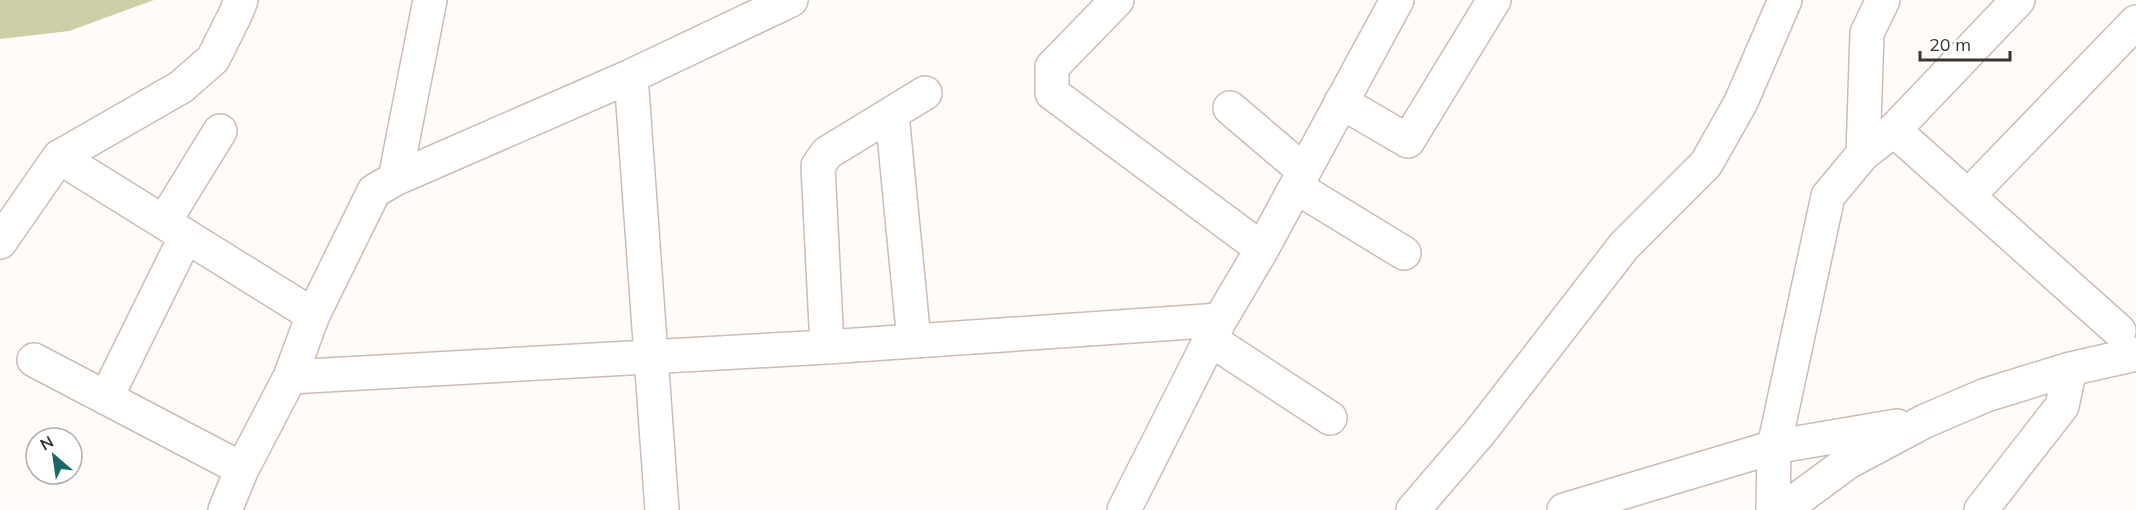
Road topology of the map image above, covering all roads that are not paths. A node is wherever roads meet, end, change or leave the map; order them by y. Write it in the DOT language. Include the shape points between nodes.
graph roads {
  1 [pos="241,0"];
  2 [pos="430,0"];
  3 [pos="790,0"];
  4 [pos="1117,0"];
  5 [pos="1494,0"];
  6 [pos="1785,0"];
  7 [pos="1883,0"];
  8 [pos="2018,0"];
  9 [pos="1385,4"];
  10 [pos="2136,22"];
  11 [pos="632,76"];
  12 [pos="925,93"];
  13 [pos="1341,102"];
  14 [pos="1230,108"];
  15 [pos="892,114"];
  16 [pos="1893,130"];
  17 [pos="220,131"];
  18 [pos="1863,154"];
  19 [pos="59,157"];
  20 [pos="395,179"];
  21 [pos="1300,179"];
  22 [pos="1968,196"];
  23 [pos="175,229"];
  24 [pos="0,242"];
  25 [pos="1262,249"];
  26 [pos="1404,254"];
  27 [pos="313,315"];
  28 [pos="1215,330"];
  29 [pos="2129,337"];
  30 [pos="914,341"];
  31 [pos="826,348"];
  32 [pos="650,358"];
  33 [pos="34,360"];
  34 [pos="2070,369"];
  35 [pos="290,377"];
  36 [pos="106,398"];
  37 [pos="1330,418"];
  38 [pos="1924,421"];
  39 [pos="1774,447"];
  40 [pos="242,469"];
  41 [pos="225,510"];
  42 [pos="662,510"];
  43 [pos="1124,510"];
  44 [pos="1413,510"];
  45 [pos="1564,510"];
  46 [pos="1773,510"];
  47 [pos="1783,510"];
  48 [pos="1981,510"];
  1 -- 19 [label="street" via="213,59 181,87"];
  2 -- 20 [label="street"];
  3 -- 11 [label="street"];
  4 -- 25 [label="street" via="1052,67 1052,93"];
  5 -- 13 [label="street" via="1408,141"];
  6 -- 44 [label="street" via="1741,102 1706,164 1624,246 1480,432"];
  7 -- 18 [label="street" via="1867,33"];
  8 -- 16 [label="street"];
  9 -- 13 [label="street"];
  10 -- 22 [label="street"];
  11 -- 20 [label="street"];
  11 -- 32 [label="street"];
  12 -- 15 [label="street"];
  13 -- 21 [label="street"];
  14 -- 21 [label="street"];
  15 -- 30 [label="street"];
  15 -- 31 [label="street" via="826,153 818,166"];
  16 -- 18 [label="street"];
  16 -- 22 [label="street"];
  17 -- 23 [label="street"];
  18 -- 39 [label="street" via="1828,196"];
  19 -- 23 [label="street"];
  19 -- 24 [label="street"];
  20 -- 27 [label="street" via="374,191"];
  21 -- 25 [label="street"];
  21 -- 26 [label="street"];
  22 -- 29 [label="street"];
  23 -- 27 [label="street"];
  23 -- 36 [label="street"];
  25 -- 28 [label="street"];
  27 -- 35 [label="street"];
  28 -- 30 [label="street"];
  28 -- 37 [label="street"];
  28 -- 43 [label="street"];
  29 -- 34 [label="street"];
  30 -- 31 [label="street"];
  31 -- 32 [label="street"];
  32 -- 35 [label="street"];
  32 -- 42 [label="street"];
  33 -- 36 [label="street"];
  34 -- 38 [label="street" via="1986,395"];
  34 -- 48 [label="street" via="2062,406"];
  35 -- 40 [label="street"];
  36 -- 40 [label="street"];
  38 -- 39 [label="street"];
  38 -- 47 [label="street" via="1848,462"];
  39 -- 45 [label="street"];
  39 -- 46 [label="street"];
  40 -- 41 [label="street"];
}
